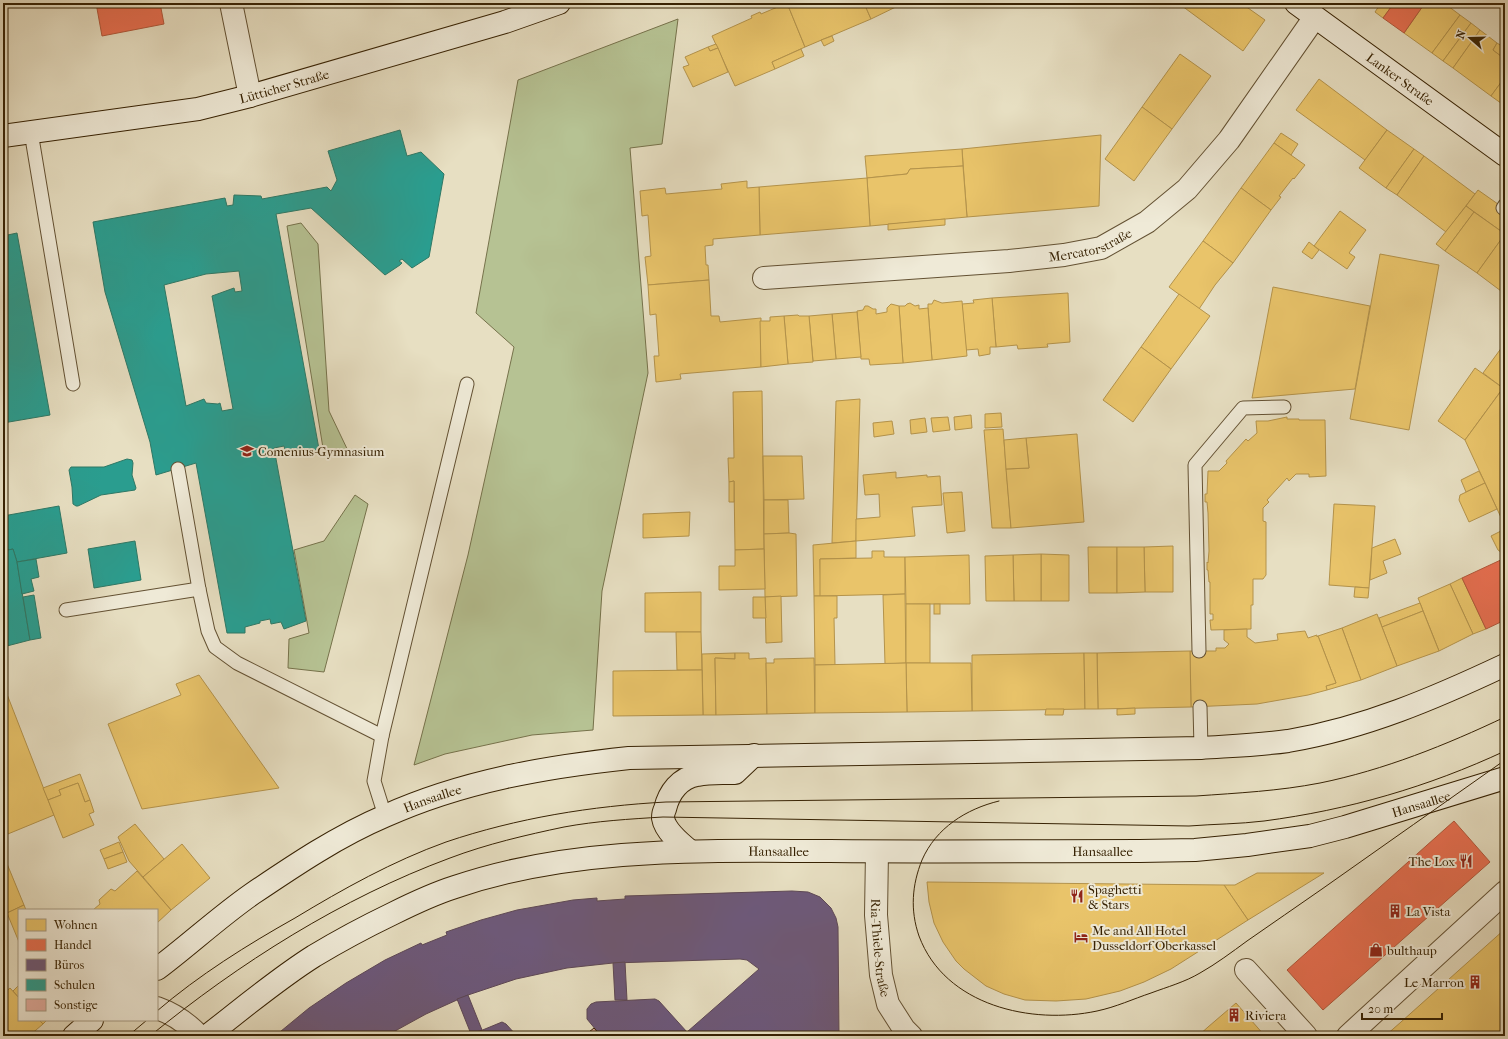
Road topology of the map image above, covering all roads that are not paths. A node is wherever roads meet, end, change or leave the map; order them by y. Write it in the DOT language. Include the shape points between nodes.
graph roads {
  1 [pos="231,3"];
  2 [pos="558,3"];
  3 [pos="1296,3"];
  4 [pos="1315,17"];
  5 [pos="250,96"];
  6 [pos="31,132"];
  7 [pos="3,136"];
  8 [pos="1505,155"];
  9 [pos="764,278"];
  10 [pos="73,384"];
  11 [pos="467,384"];
  12 [pos="1284,407"];
  13 [pos="178,469"];
  14 [pos="199,589"];
  15 [pos="66,610"];
  16 [pos="1198,651"];
  17 [pos="1505,665"];
  18 [pos="1200,707"];
  19 [pos="382,736"];
  20 [pos="1200,748"];
  21 [pos="754,755"];
  22 [pos="1505,778"];
  23 [pos="385,816"];
  24 [pos="690,851"];
  25 [pos="877,852"];
  26 [pos="1505,892"];
  27 [pos="158,968"];
  28 [pos="1246,970"];
  29 [pos="158,1008"];
  30 [pos="91,1021"];
  31 [pos="74,1036"];
  32 [pos="199,1036"];
  33 [pos="207,1036"];
  34 [pos="911,1036"];
  35 [pos="1306,1036"];
  36 [pos="1348,1036"];
  1 -- 5 [label="street"];
  2 -- 5 [label="street, Lütticher Straße" via="505,22"];
  3 -- 4 [label="street, Lanker Straße"];
  4 -- 8 [label="street, Lanker Straße"];
  4 -- 9 [label="street, Mercatorstraße" via="1229,140 1187,189 1147,222 1101,248 1009,261"];
  5 -- 6 [label="street, Lütticher Straße" via="198,109"];
  6 -- 7 [label="street, Lütticher Straße"];
  6 -- 10 [label="lane"];
  11 -- 19 [label="lane"];
  12 -- 16 [label="lane" via="1243,408 1195,465"];
  13 -- 14 [label="lane"];
  14 -- 15 [label="lane"];
  14 -- 19 [label="lane" via="208,631 215,647 237,664"];
  17 -- 20 [label="street, Hansaallee" via="1374,720 1288,741"];
  18 -- 20 [label="lane"];
  19 -- 23 [label="lane" via="374,781"];
  20 -- 21 [label="street, Hansaallee"];
  21 -- 23 [label="street, Hansaallee" via="629,758 547,768 464,787"];
  21 -- 24 [label="street" via="735,773 697,775 683,780 672,789 663,817 669,830"];
  22 -- 25 [label="street, Hansaallee" via="1345,827 1310,836 1247,845 1195,850"];
  23 -- 27 [label="street, Hansaallee" via="338,839 295,866 251,896"];
  24 -- 25 [label="street, Hansaallee"];
  24 -- 33 [label="street, Hansaallee" via="615,856 531,867 453,887 355,932 313,957"];
  25 -- 34 [label="street, Ria-Thiele-Straße" via="876,915 880,975 888,1004"];
  26 -- 36 [label="street"];
  28 -- 35 [label="street"];
  29 -- 32 [label="street" via="175,1016"];
  30 -- 31 [label="street"];
}
